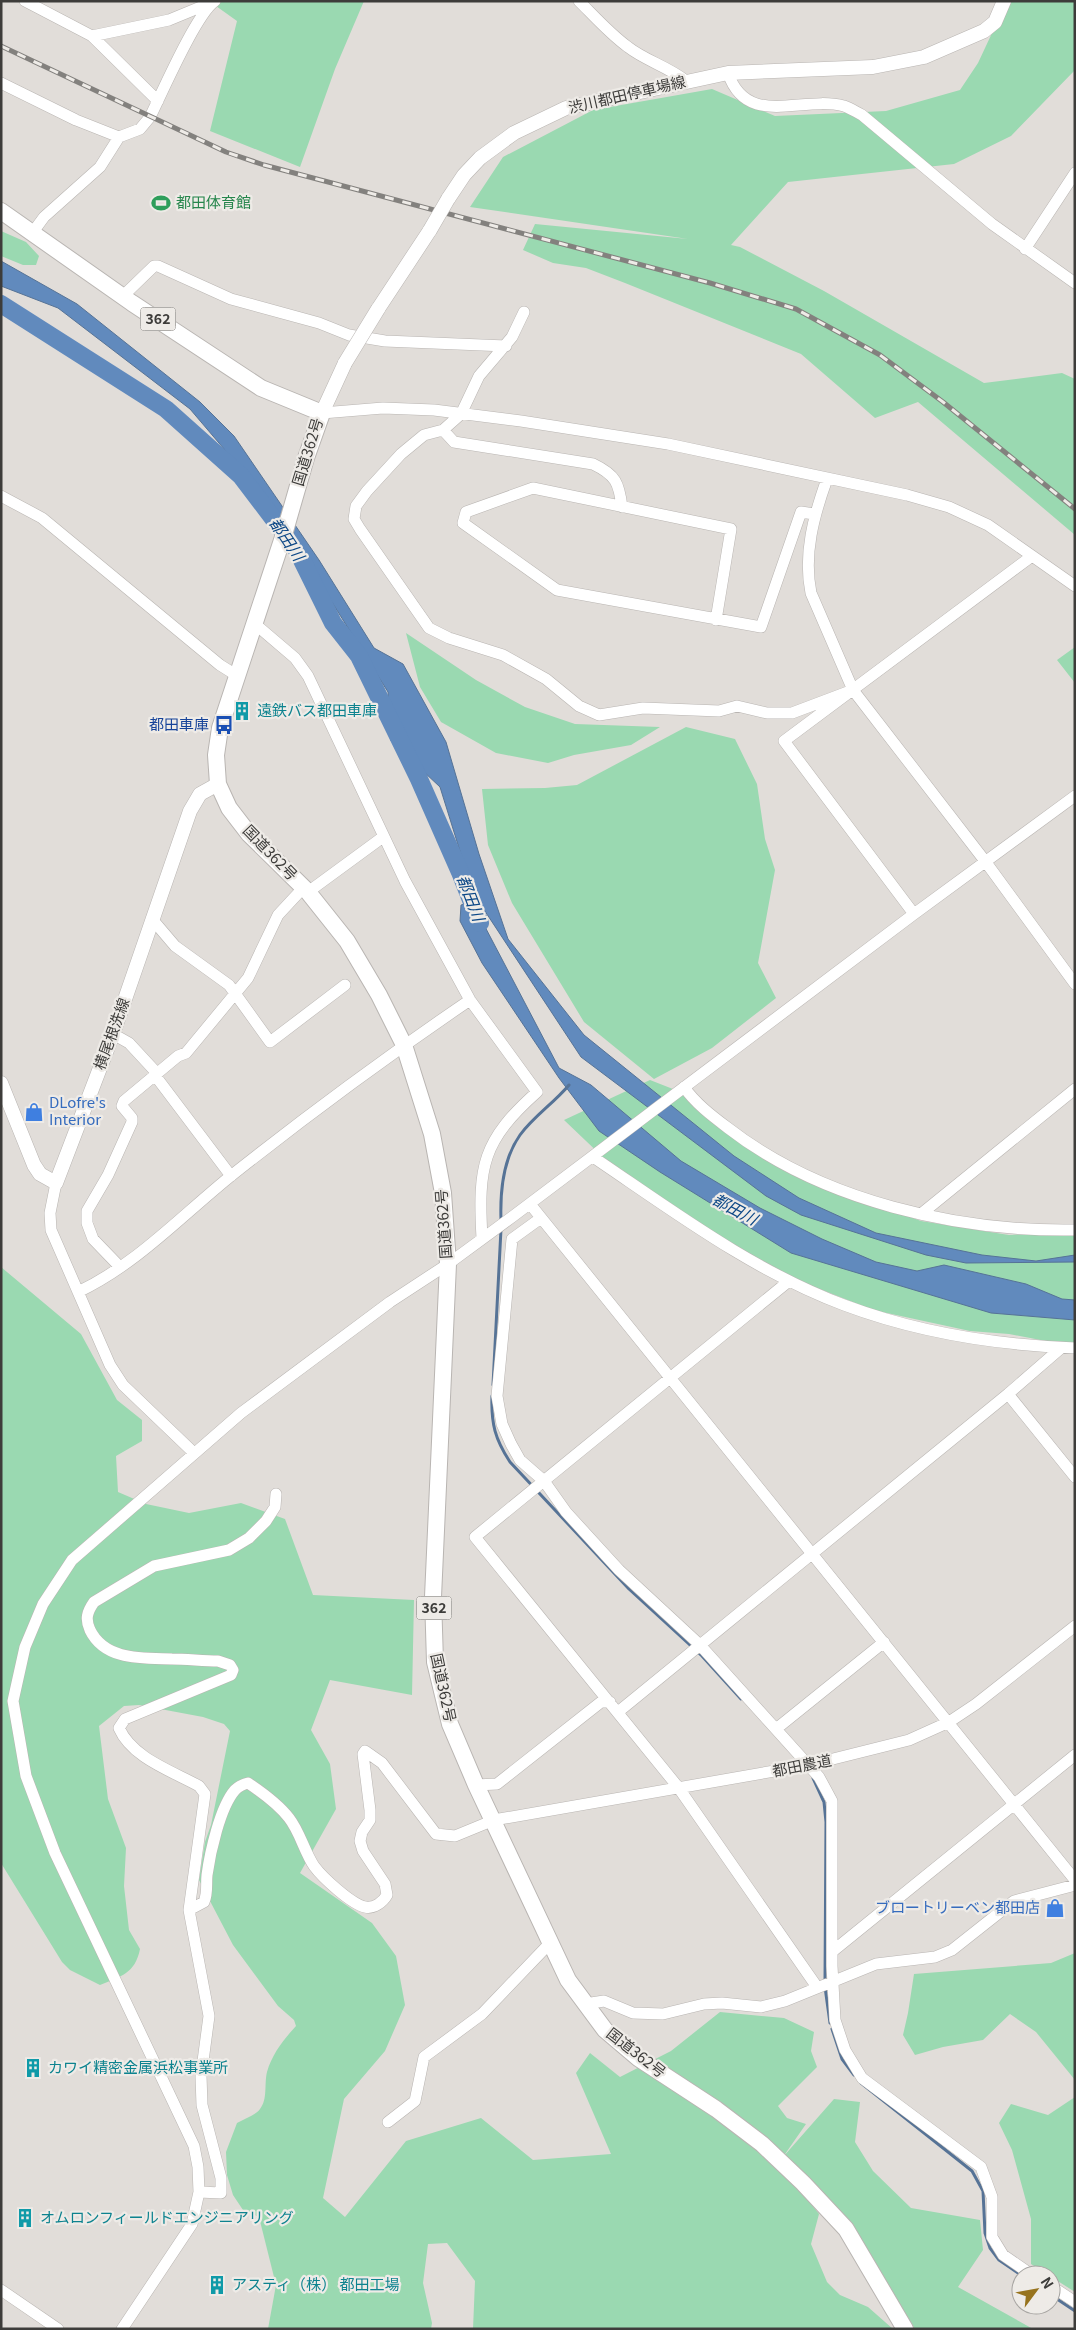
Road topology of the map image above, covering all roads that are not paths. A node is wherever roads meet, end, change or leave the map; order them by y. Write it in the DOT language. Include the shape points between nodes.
graph roads {
  1 [pos="25,1"];
  2 [pos="579,1"];
  3 [pos="1004,1"];
  4 [pos="213,3"];
  5 [pos="92,36"];
  6 [pos="728,73"];
  7 [pos="686,80"];
  8 [pos="1,83"];
  9 [pos="158,101"];
  10 [pos="119,137"];
  11 [pos="1075,173"];
  12 [pos="1,211"];
  13 [pos="33,232"];
  14 [pos="1025,248"];
  15 [pos="1075,282"];
  16 [pos="123,296"];
  17 [pos="524,312"];
  18 [pos="506,346"];
  19 [pos="322,413"];
  20 [pos="461,414"];
  21 [pos="443,430"];
  22 [pos="827,478"];
  23 [pos="1,496"];
  24 [pos="622,507"];
  25 [pos="814,514"];
  26 [pos="1032,556"];
  27 [pos="1075,586"];
  28 [pos="716,620"];
  29 [pos="255,624"];
  30 [pos="236,675"];
  31 [pos="853,690"];
  32 [pos="218,784"];
  33 [pos="1075,796"];
  34 [pos="383,836"];
  35 [pos="985,861"];
  36 [pos="306,890"];
  37 [pos="914,914"];
  38 [pos="152,919"];
  39 [pos="1075,984"];
  40 [pos="345,985"];
  41 [pos="236,994"];
  42 [pos="470,1000"];
  43 [pos="113,1034"];
  44 [pos="404,1045"];
  45 [pos="154,1074"];
  46 [pos="1,1083"];
  47 [pos="684,1087"];
  48 [pos="1075,1089"];
  49 [pos="596,1154"];
  50 [pos="231,1176"];
  51 [pos="56,1183"];
  52 [pos="530,1204"];
  53 [pos="921,1214"];
  54 [pos="541,1218"];
  55 [pos="1075,1230"];
  56 [pos="487,1234"];
  57 [pos="448,1264"];
  58 [pos="120,1267"];
  59 [pos="789,1281"];
  60 [pos="78,1292"];
  61 [pos="1061,1348"];
  62 [pos="1075,1348"];
  63 [pos="670,1378"];
  64 [pos="1008,1394"];
  65 [pos="194,1453"];
  66 [pos="1075,1477"];
  67 [pos="543,1481"];
  68 [pos="276,1494"];
  69 [pos="813,1554"];
  70 [pos="1075,1626"];
  71 [pos="884,1642"];
  72 [pos="696,1648"];
  73 [pos="610,1702"];
  74 [pos="618,1712"];
  75 [pos="949,1722"];
  76 [pos="776,1729"];
  77 [pos="1075,1755"];
  78 [pos="808,1766"];
  79 [pos="476,1785"];
  80 [pos="678,1787"];
  81 [pos="1014,1804"];
  82 [pos="494,1820"];
  83 [pos="1075,1880"];
  84 [pos="1075,1886"];
  85 [pos="189,1910"];
  86 [pos="550,1943"];
  87 [pos="833,1951"];
  88 [pos="825,1984"];
  89 [pos="585,2004"];
  90 [pos="388,2122"];
  91 [pos="199,2192"];
  92 [pos="1017,2265"];
  93 [pos="1,2290"];
  94 [pos="1061,2293"];
  95 [pos="1075,2302"];
  96 [pos="58,2329"];
  97 [pos="122,2329"];
  98 [pos="905,2329"];
  1 -- 5 [label="street"];
  2 -- 7 [label="street" via="627,47 670,68"];
  3 -- 6 [label="main road, 渋川都田停車場線" via="995,22 984,31 924,57 873,67"];
  4 -- 5 [label="street" via="169,20"];
  4 -- 9 [label="street" via="198,23"];
  5 -- 9 [label="street"];
  6 -- 7 [label="main road, 渋川都田停車場線"];
  6 -- 14 [label="street" via="740,95 752,103 767,107 845,106 862,115"];
  7 -- 19 [label="main road, 渋川都田停車場線, bridge" via="566,108 514,133 480,158 464,175 378,309 345,363"];
  8 -- 10 [label="street"];
  9 -- 10 [label="street" via="140,129"];
  10 -- 13 [label="street" via="100,167 44,217"];
  11 -- 14 [label="street"];
  12 -- 13 [label="highway, 国道362号 / 362"];
  13 -- 16 [label="highway, 国道362号 / 362"];
  14 -- 15 [label="street"];
  16 -- 18 [label="street" via="154,266 158,266 231,299 349,335 384,341"];
  16 -- 19 [label="highway, 国道362号 / 362" via="262,388"];
  17 -- 18 [label="street"];
  18 -- 20 [label="street" via="479,376"];
  19 -- 20 [label="street" via="384,408"];
  19 -- 29 [label="highway, 国道362号 / 362"];
  20 -- 21 [label="street"];
  20 -- 22 [label="street" via="668,444"];
  21 -- 24 [label="street" via="454,442 593,464 608,471 617,482"];
  21 -- 31 [label="street" via="424,435 401,454 356,506 354,519 429,628 449,638 503,655 546,679 579,706 599,715 643,708 719,711 737,706 767,713 792,713"];
  22 -- 25 [label="street"];
  22 -- 26 [label="street" via="949,507 988,525"];
  23 -- 30 [label="street" via="42,518"];
  24 -- 28 [label="street" via="731,529"];
  24 -- 28 [label="street" via="533,488 466,512 463,524 557,590"];
  25 -- 28 [label="street" via="801,512 761,627"];
  25 -- 31 [label="street" via="808,557 811,593"];
  26 -- 27 [label="street"];
  26 -- 31 [label="street"];
  29 -- 30 [label="highway, 国道362号 / 362"];
  29 -- 34 [label="street" via="295,658 308,676"];
  30 -- 32 [label="highway, 国道362号 / 362" via="220,728 216,754"];
  31 -- 35 [label="street"];
  31 -- 37 [label="street" via="784,741"];
  32 -- 36 [label="highway, 国道362号 / 362" via="229,808 250,834"];
  32 -- 38 [label="main road, 横尾根洗線" via="200,794 190,812"];
  33 -- 35 [label="street"];
  34 -- 36 [label="street"];
  34 -- 42 [label="street"];
  35 -- 37 [label="street"];
  35 -- 39 [label="street"];
  36 -- 41 [label="street" via="278,915 259,958"];
  36 -- 44 [label="highway, 国道362号 / 362" via="347,941"];
  37 -- 47 [label="street"];
  38 -- 41 [label="street" via="175,946 229,985"];
  38 -- 43 [label="main road, 横尾根洗線"];
  40 -- 41 [label="street" via="270,1042"];
  41 -- 45 [label="street" via="186,1054 178,1056"];
  42 -- 44 [label="street"];
  42 -- 56 [label="street" via="537,1092 514,1112 494,1138 488,1153 483,1168 480,1205"];
  43 -- 45 [label="street" via="129,1043 154,1070"];
  43 -- 51 [label="main road, 横尾根洗線"];
  44 -- 50 [label="street"];
  44 -- 57 [label="highway, 国道362号 / 362" via="432,1134 443,1193"];
  45 -- 50 [label="street"];
  45 -- 58 [label="street" via="124,1101 122,1106 132,1122 87,1211 87,1223 93,1239"];
  46 -- 51 [label="main road" via="34,1165 40,1174"];
  47 -- 49 [label="street"];
  47 -- 53 [label="street" via="709,1114 768,1155 856,1195"];
  48 -- 53 [label="street"];
  49 -- 52 [label="street"];
  49 -- 59 [label="street" via="724,1245"];
  50 -- 58 [label="street" via="152,1244"];
  51 -- 60 [label="street" via="50,1213 51,1230"];
  52 -- 54 [label="street"];
  52 -- 56 [label="street"];
  53 -- 55 [label="street" via="977,1225"];
  54 -- 63 [label="street"];
  54 -- 67 [label="street" via="512,1239 497,1396 510,1444 520,1460"];
  56 -- 57 [label="street"];
  57 -- 65 [label="street" via="358,1325 241,1413"];
  57 -- 79 [label="highway, 国道362号 / 362" via="433,1597 435,1662 450,1724"];
  58 -- 60 [label="street"];
  59 -- 61 [label="street" via="844,1306 899,1322"];
  59 -- 63 [label="street"];
  60 -- 65 [label="street" via="110,1365 123,1385"];
  61 -- 62 [label="street"];
  61 -- 64 [label="street"];
  63 -- 67 [label="street"];
  63 -- 69 [label="street"];
  64 -- 66 [label="street"];
  64 -- 69 [label="street"];
  65 -- 91 [label="street" via="72,1560 43,1604 25,1647 14,1700 26,1776 55,1853 194,2146"];
  67 -- 72 [label="street" via="566,1512 619,1570"];
  67 -- 73 [label="street" via="475,1537"];
  68 -- 85 [label="street" via="275,1507 249,1538 229,1550 154,1566 94,1602 87,1611 86,1623 92,1634 112,1653 144,1660 218,1662 233,1670 231,1675 125,1719 119,1728 123,1738 143,1756 199,1786 205,1794"];
  69 -- 71 [label="street"];
  69 -- 72 [label="street"];
  70 -- 75 [label="street, 都田農道"];
  71 -- 75 [label="street"];
  71 -- 76 [label="street"];
  72 -- 74 [label="street"];
  72 -- 76 [label="street"];
  73 -- 74 [label="street"];
  73 -- 79 [label="street" via="601,1702 497,1784"];
  74 -- 80 [label="street"];
  75 -- 78 [label="street, 都田農道" via="910,1740"];
  75 -- 81 [label="street"];
  76 -- 78 [label="street"];
  77 -- 81 [label="street"];
  78 -- 80 [label="street, 都田農道"];
  78 -- 87 [label="street" via="819,1777 832,1801"];
  79 -- 82 [label="highway, 国道362号 / 362"];
  80 -- 82 [label="street, 都田農道"];
  80 -- 88 [label="street"];
  81 -- 83 [label="street"];
  81 -- 87 [label="street"];
  82 -- 85 [label="street, 都田農道" via="455,1836 436,1834 382,1763 365,1751 370,1820 360,1841 385,1884 387,1895 383,1902 364,1907 321,1874 290,1819 257,1789 244,1784 235,1789 220,1823 209,1860 204,1902"];
  82 -- 86 [label="highway, 国道362号 / 362"];
  84 -- 88 [label="street" via="1014,1901 952,1950 935,1957 876,1964"];
  85 -- 91 [label="street" via="209,2016 201,2076 202,2105 221,2178 221,2193"];
  86 -- 89 [label="highway, 国道362号 / 362" via="568,1980"];
  86 -- 90 [label="street" via="482,2014 424,2057 415,2101"];
  87 -- 88 [label="street"];
  88 -- 89 [label="street" via="761,2007 704,2004 663,2014 633,2013 604,2001"];
  88 -- 92 [label="street" via="846,2050 862,2078 981,2167 992,2197 992,2237 1003,2256"];
  89 -- 98 [label="highway, 国道362号 / 362" via="605,2030 638,2058 716,2109 762,2144 803,2183 846,2229"];
  91 -- 97 [label="street" via="192,2224"];
  93 -- 96 [label="street"];
  94 -- 95 [label="street"];
}
